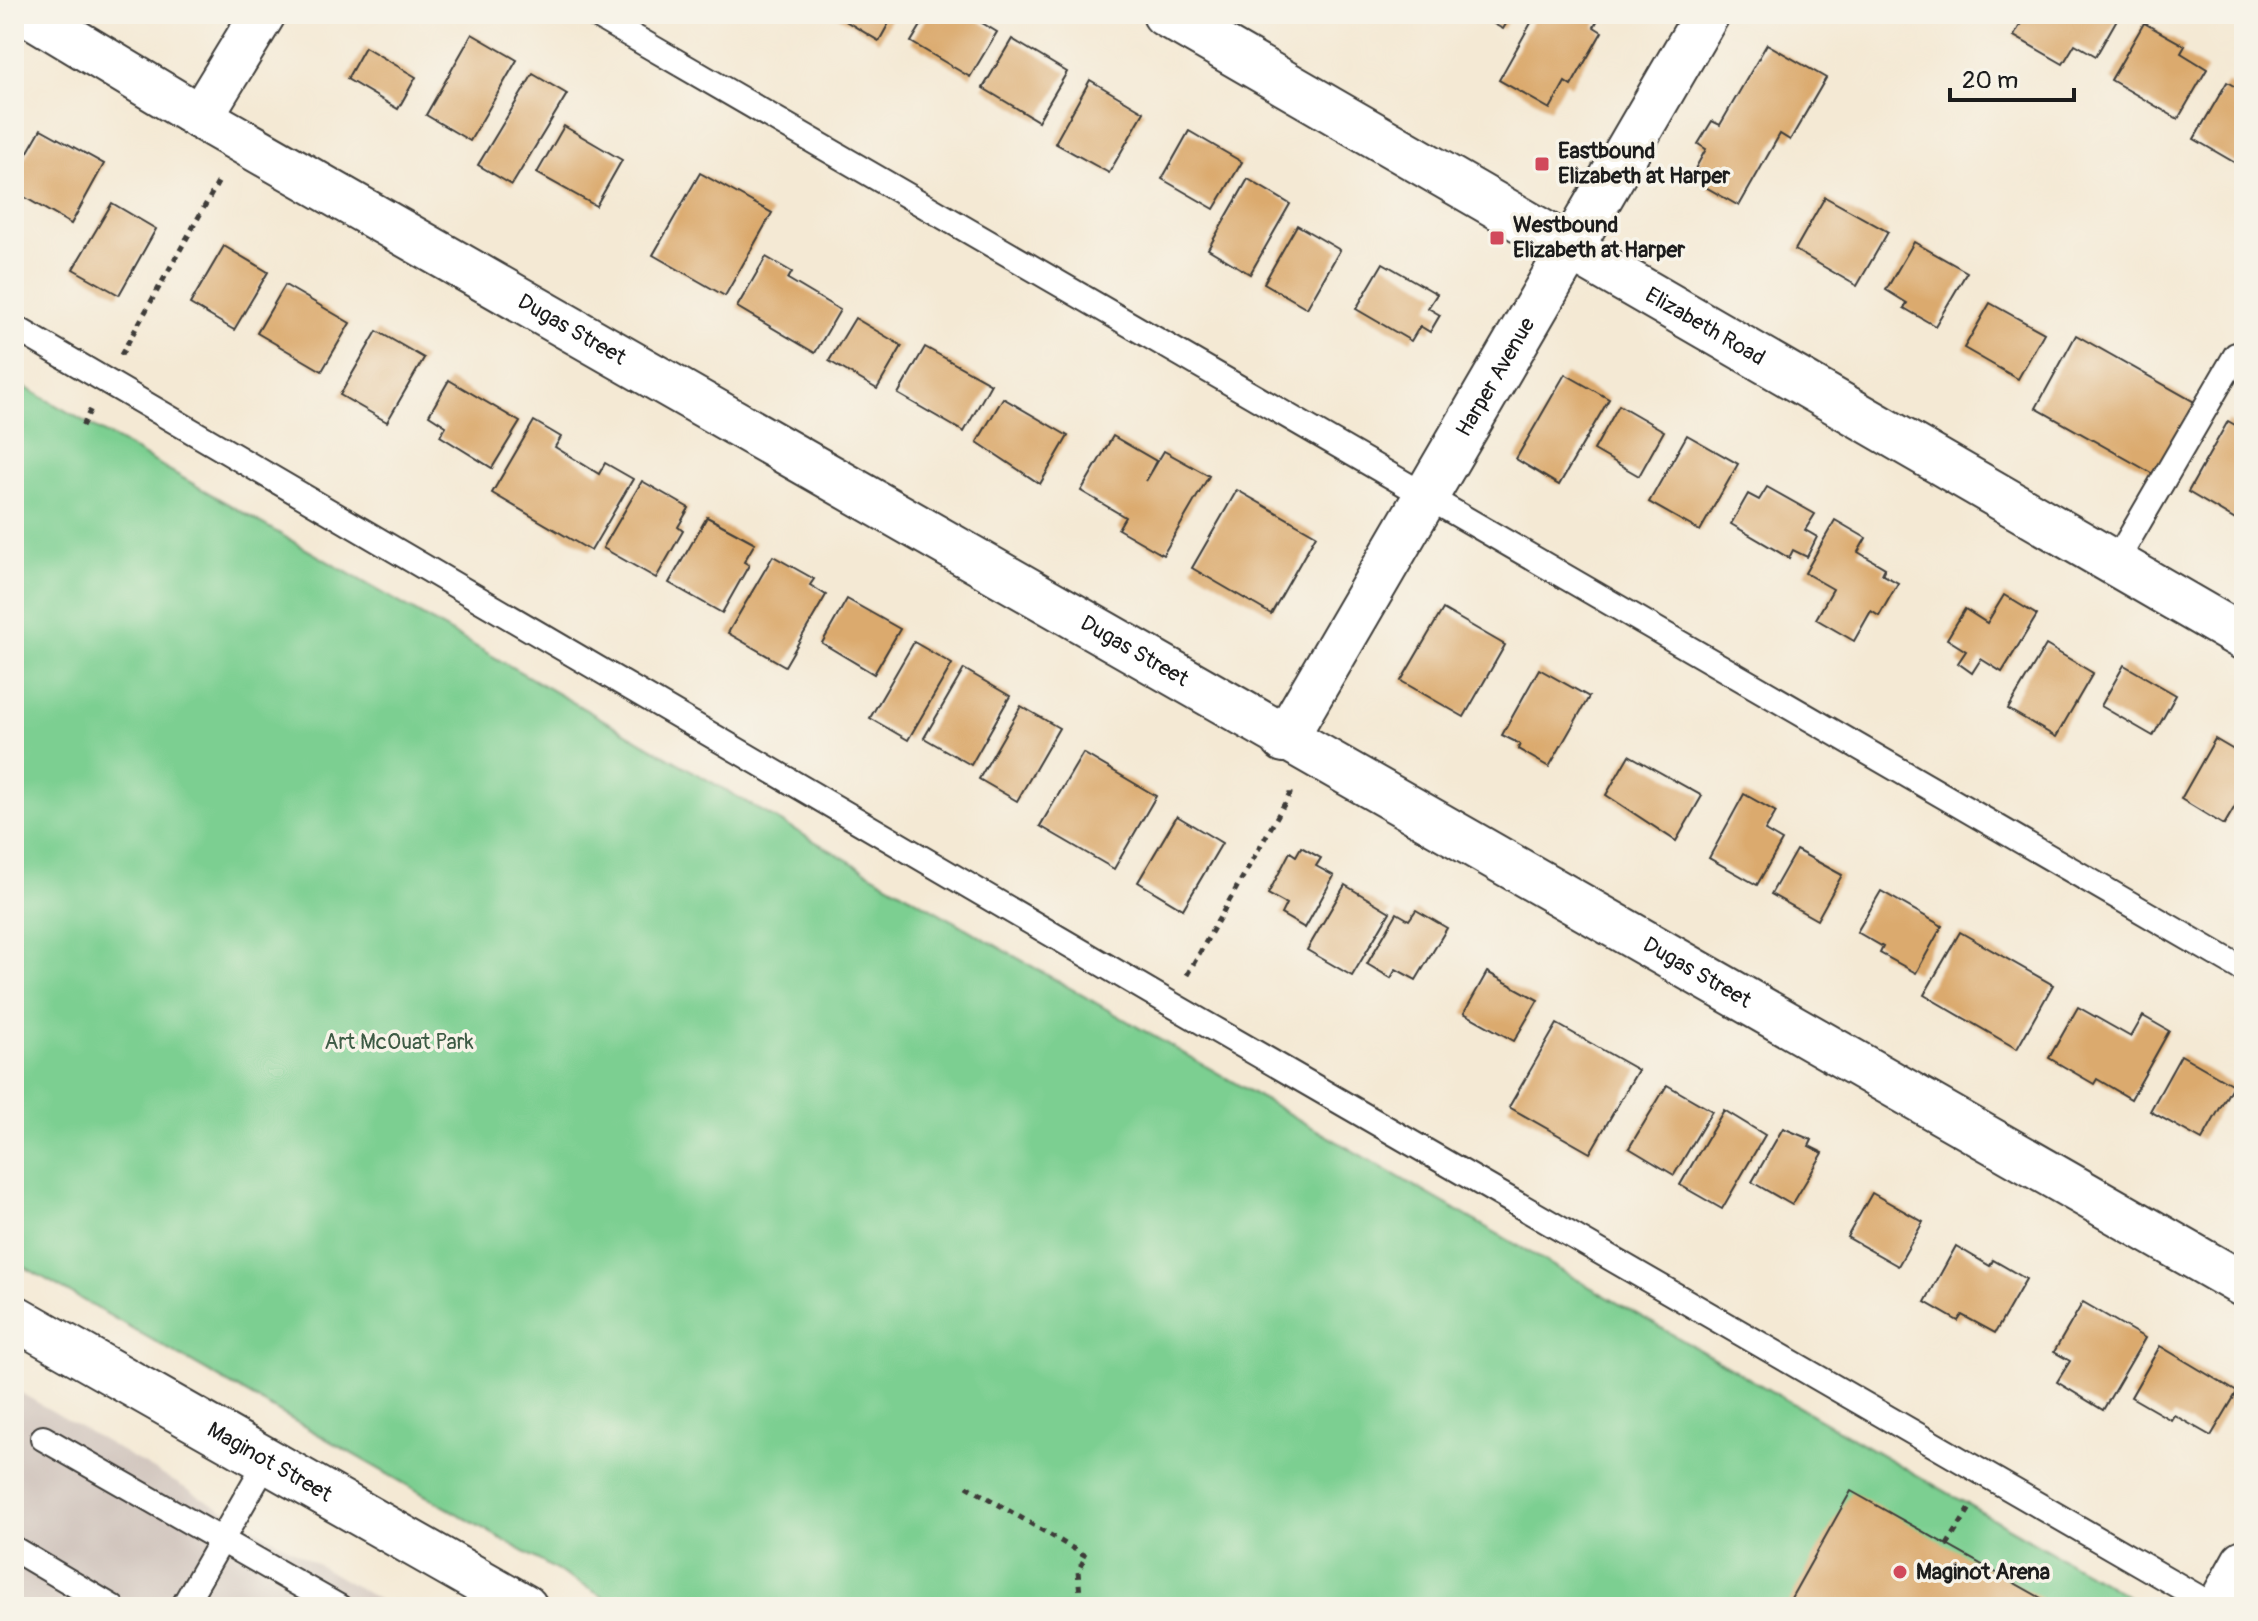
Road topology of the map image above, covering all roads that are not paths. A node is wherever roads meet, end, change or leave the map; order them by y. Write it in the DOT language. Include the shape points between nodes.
graph roads {
  1 [pos="29,14"];
  2 [pos="263,14"];
  3 [pos="594,14"];
  4 [pos="1165,14"];
  5 [pos="1707,14"];
  6 [pos="200,117"];
  7 [pos="1570,245"];
  8 [pos="14,327"];
  9 [pos="2236,355"];
  10 [pos="1424,496"];
  11 [pos="2115,563"];
  12 [pos="2244,638"];
  13 [pos="1284,740"];
  14 [pos="2244,970"];
  15 [pos="2244,1285"];
  16 [pos="14,1317"];
  17 [pos="43,1438"];
  18 [pos="267,1461"];
  19 [pos="221,1540"];
  20 [pos="14,1549"];
  21 [pos="2244,1562"];
  22 [pos="112,1607"];
  23 [pos="183,1607"];
  24 [pos="339,1607"];
  25 [pos="525,1607"];
  26 [pos="2217,1607"];
  1 -- 6 [label="street, Dugas Street"];
  2 -- 6 [label="street"];
  3 -- 10 [label="lane"];
  4 -- 7 [label="street, Elizabeth Road"];
  5 -- 7 [label="street, Harper Avenue"];
  6 -- 13 [label="street, Dugas Street"];
  7 -- 10 [label="street, Harper Avenue"];
  7 -- 11 [label="street, Elizabeth Road"];
  8 -- 26 [label="lane" via="1171,1004"];
  9 -- 11 [label="lane"];
  10 -- 13 [label="street, Harper Avenue"];
  10 -- 14 [label="lane"];
  11 -- 12 [label="street, Elizabeth Road"];
  13 -- 15 [label="street, Dugas Street"];
  16 -- 18 [label="street, Maginot Street"];
  17 -- 19 [label="lane"];
  18 -- 19 [label="lane"];
  18 -- 25 [label="street, Maginot Street"];
  19 -- 23 [label="lane"];
  19 -- 24 [label="lane"];
  20 -- 22 [label="lane"];
  21 -- 26 [label="street"];
}
